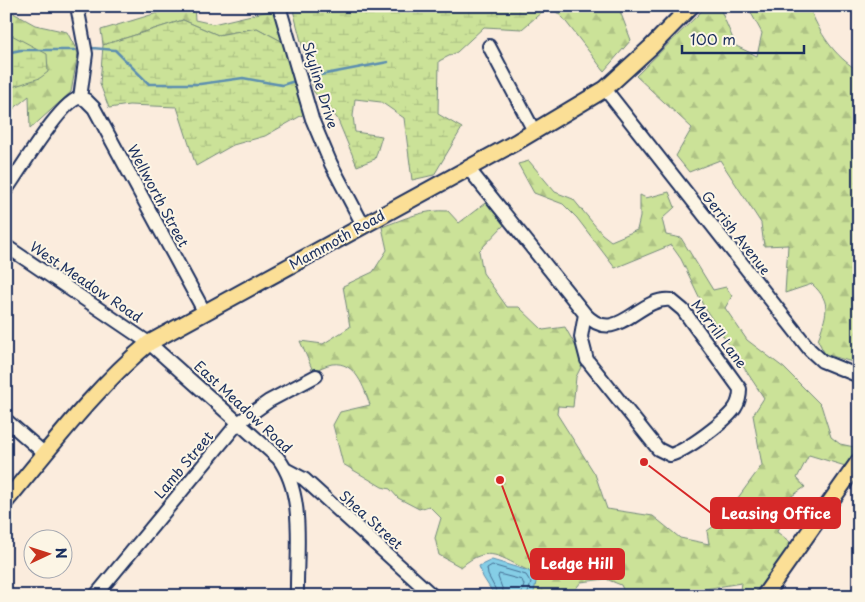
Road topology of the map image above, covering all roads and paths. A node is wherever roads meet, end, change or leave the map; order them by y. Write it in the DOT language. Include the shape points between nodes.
graph roads {
  1 [pos="77,6"];
  2 [pos="280,6"];
  3 [pos="691,6"];
  4 [pos="489,46"];
  5 [pos="604,89"];
  6 [pos="80,98"];
  7 [pos="534,132"];
  8 [pos="468,168"];
  9 [pos="6,190"];
  10 [pos="363,225"];
  11 [pos="6,246"];
  12 [pos="205,313"];
  13 [pos="585,314"];
  14 [pos="149,343"];
  15 [pos="316,376"];
  16 [pos="859,376"];
  17 [pos="6,420"];
  18 [pos="238,423"];
  19 [pos="45,454"];
  20 [pos="859,462"];
  21 [pos="287,470"];
  22 [pos="6,501"];
  23 [pos="95,596"];
  24 [pos="297,596"];
  25 [pos="433,596"];
  26 [pos="764,596"];
  1 -- 6 [label="street" via="86,54"];
  2 -- 10 [label="street, Skyline Drive" via="312,119"];
  3 -- 5 [label="main road, Mammoth Road" via="646,53"];
  4 -- 7 [label="street"];
  5 -- 7 [label="main road, Mammoth Road"];
  5 -- 16 [label="street, Gerrish Avenue" via="810,350 822,361"];
  6 -- 9 [label="street" via="74,98 59,114"];
  6 -- 12 [label="street, Wellworth Street" via="94,108"];
  7 -- 8 [label="main road, Mammoth Road"];
  8 -- 10 [label="main road, Mammoth Road"];
  8 -- 13 [label="street, Merrill Lane"];
  10 -- 12 [label="main road, Mammoth Road"];
  11 -- 14 [label="street, West Meadow Road"];
  12 -- 14 [label="main road, Mammoth Road"];
  13 -- 13 [label="street, Merrill Lane" via="581,337 587,360 652,443 664,452 670,454 682,450 729,415 738,404 740,389 684,310 671,300 652,304 609,326 599,324"];
  14 -- 18 [label="street, East Meadow Road"];
  14 -- 19 [label="main road, Mammoth Road"];
  15 -- 18 [label="street, Lamb Street" via="268,401"];
  17 -- 19 [label="street"];
  18 -- 21 [label="street, East Meadow Road"];
  18 -- 23 [label="street, Lamb Street"];
  19 -- 22 [label="main road, Mammoth Road"];
  20 -- 26 [label="main road"];
  21 -- 24 [label="street, East Meadow Road" via="297,521"];
  21 -- 25 [label="street, Shea Street" via="304,479"];
}
